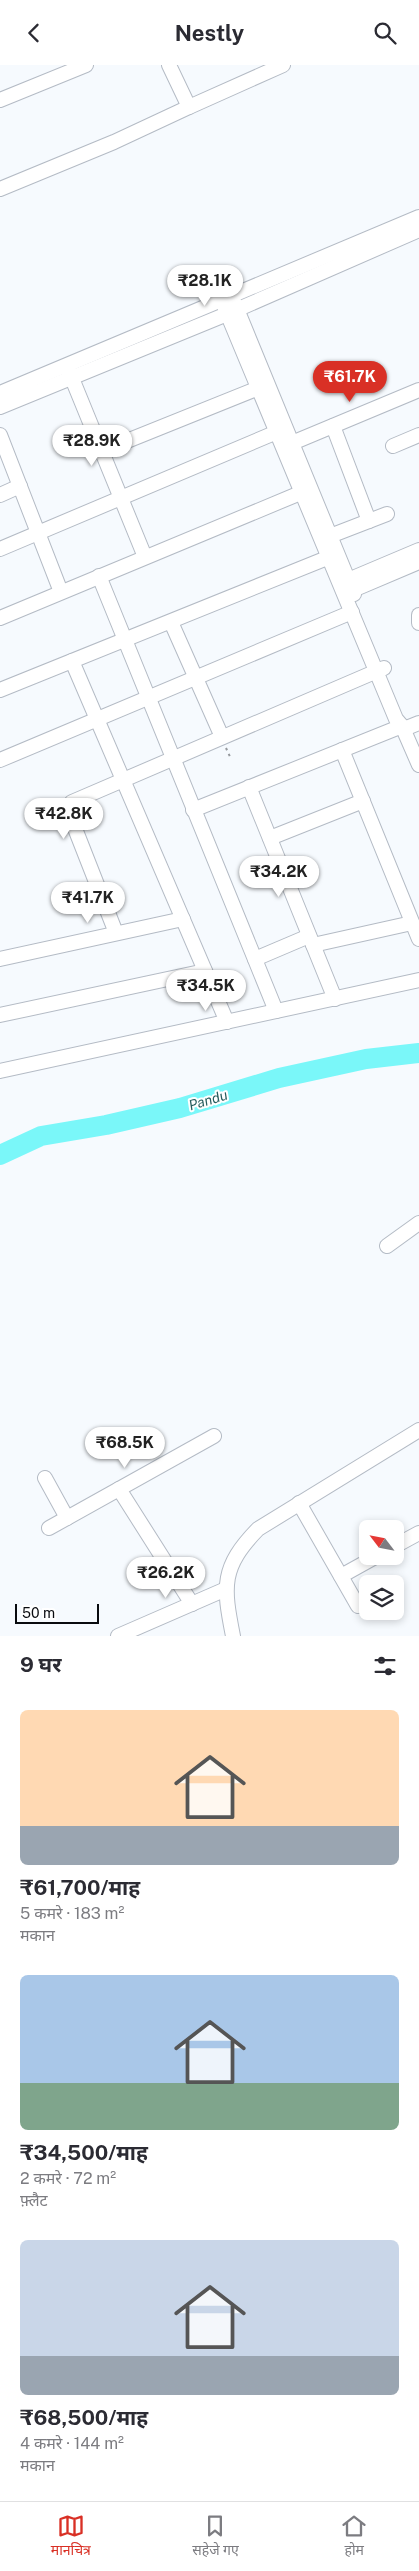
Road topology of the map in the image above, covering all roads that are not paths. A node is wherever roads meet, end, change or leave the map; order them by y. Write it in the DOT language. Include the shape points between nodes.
graph roads {
  1 [pos="86,65"];
  2 [pos="169,65"];
  3 [pos="284,65"];
  4 [pos="58,70"];
  5 [pos="0,100"];
  6 [pos="189,107"];
  7 [pos="0,189"];
  8 [pos="417,224"];
  9 [pos="230,305"];
  10 [pos="69,371"];
  11 [pos="264,386"];
  12 [pos="419,389"];
  13 [pos="0,393"];
  14 [pos="0,407"];
  15 [pos="333,425"];
  16 [pos="282,429"];
  17 [pos="0,435"];
  18 [pos="419,435"];
  19 [pos="292,443"];
  20 [pos="393,446"];
  21 [pos="102,451"];
  22 [pos="20,487"];
  23 [pos="307,491"];
  24 [pos="0,495"];
  25 [pos="121,498"];
  26 [pos="387,514"];
  27 [pos="369,521"];
  28 [pos="38,533"];
  29 [pos="330,536"];
  30 [pos="0,549"];
  31 [pos="419,550"];
  32 [pos="333,556"];
  33 [pos="145,557"];
  34 [pos="419,562"];
  35 [pos="99,576"];
  36 [pos="348,586"];
  37 [pos="61,592"];
  38 [pos="352,612"];
  39 [pos="419,615"];
  40 [pos="0,618"];
  41 [pos="171,622"];
  42 [pos="419,623"];
  43 [pos="126,646"];
  44 [pos="72,661"];
  45 [pos="381,670"];
  46 [pos="191,680"];
  47 [pos="0,690"];
  48 [pos="148,698"];
  49 [pos="102,718"];
  50 [pos="419,723"];
  51 [pos="403,727"];
  52 [pos="222,737"];
  53 [pos="342,750"];
  54 [pos="171,755"];
  55 [pos="0,760"];
  56 [pos="419,765"];
  57 [pos="123,780"];
  58 [pos="249,787"];
  59 [pos="363,801"];
  60 [pos="193,810"];
  61 [pos="270,838"];
  62 [pos="183,919"];
  63 [pos="412,923"];
  64 [pos="116,933"];
  65 [pos="419,939"];
  66 [pos="311,940"];
  67 [pos="0,959"];
  68 [pos="255,959"];
  69 [pos="205,971"];
  70 [pos="419,980"];
  71 [pos="335,999"];
  72 [pos="276,1011"];
  73 [pos="0,1015"];
  74 [pos="227,1022"];
  75 [pos="0,1071"];
  76 [pos="419,1223"];
  77 [pos="387,1246"];
  78 [pos="419,1430"];
  79 [pos="214,1436"];
  80 [pos="45,1478"];
  81 [pos="119,1489"];
  82 [pos="299,1503"];
  83 [pos="67,1518"];
  84 [pos="49,1528"];
  85 [pos="419,1533"];
  86 [pos="404,1541"];
  87 [pos="360,1565"];
  88 [pos="341,1576"];
  89 [pos="226,1589"];
  90 [pos="192,1604"];
  91 [pos="358,1606"];
  92 [pos="118,1636"];
  93 [pos="233,1636"];
  1 -- 4 [label="street"];
  2 -- 6 [label="street"];
  3 -- 6 [label="street"];
  4 -- 5 [label="street"];
  6 -- 7 [label="street"];
  8 -- 9 [label="street"];
  9 -- 10 [label="street"];
  9 -- 11 [label="street"];
  10 -- 13 [label="street"];
  10 -- 14 [label="street"];
  10 -- 21 [label="street"];
  11 -- 16 [label="street"];
  11 -- 21 [label="street"];
  12 -- 15 [label="street"];
  15 -- 19 [label="street"];
  15 -- 27 [label="street"];
  16 -- 19 [label="street"];
  16 -- 23 [label="street"];
  16 -- 25 [label="street"];
  17 -- 22 [label="street"];
  18 -- 20 [label="street"];
  19 -- 23 [label="street"];
  21 -- 25 [label="street"];
  22 -- 24 [label="street"];
  22 -- 28 [label="street"];
  23 -- 29 [label="street"];
  23 -- 32 [label="street"];
  23 -- 33 [label="street"];
  25 -- 28 [label="street"];
  25 -- 33 [label="street"];
  26 -- 27 [label="street"];
  27 -- 29 [label="street"];
  28 -- 30 [label="street"];
  28 -- 37 [label="street"];
  29 -- 32 [label="street"];
  31 -- 36 [label="street"];
  32 -- 36 [label="street"];
  32 -- 41 [label="street"];
  33 -- 35 [label="street"];
  34 -- 36 [label="street"];
  35 -- 37 [label="street"];
  35 -- 43 [label="street"];
  36 -- 38 [label="street"];
  36 -- 45 [label="street"];
  37 -- 40 [label="street"];
  38 -- 45 [label="street"];
  38 -- 46 [label="street"];
  39 -- 42 [label="street"];
  41 -- 43 [label="street"];
  41 -- 46 [label="street"];
  43 -- 44 [label="street"];
  43 -- 48 [label="street"];
  44 -- 47 [label="street"];
  44 -- 49 [label="street"];
  45 -- 51 [label="street" via="404,718"];
  45 -- 52 [label="street"];
  46 -- 48 [label="street"];
  46 -- 52 [label="street"];
  48 -- 49 [label="street"];
  48 -- 54 [label="street"];
  49 -- 55 [label="street"];
  49 -- 57 [label="street"];
  50 -- 51 [label="street"];
  51 -- 53 [label="street"];
  51 -- 56 [label="street"];
  52 -- 54 [label="street"];
  53 -- 58 [label="street"];
  53 -- 59 [label="street"];
  54 -- 57 [label="street"];
  54 -- 60 [label="street"];
  57 -- 62 [label="street"];
  57 -- 64 [label="street" via="72,802 76,831"];
  58 -- 60 [label="street"];
  58 -- 61 [label="street"];
  59 -- 61 [label="street"];
  59 -- 63 [label="street"];
  60 -- 68 [label="street"];
  61 -- 66 [label="street"];
  62 -- 64 [label="street"];
  62 -- 69 [label="street"];
  63 -- 65 [label="street"];
  63 -- 66 [label="street"];
  64 -- 67 [label="street"];
  66 -- 68 [label="street"];
  66 -- 71 [label="street"];
  68 -- 72 [label="street"];
  69 -- 73 [label="street"];
  69 -- 74 [label="street"];
  70 -- 71 [label="street"];
  71 -- 72 [label="street"];
  72 -- 74 [label="street"];
  74 -- 75 [label="street"];
  76 -- 77 [label="street"];
  78 -- 82 [label="street"];
  79 -- 81 [label="street"];
  80 -- 83 [label="street"];
  81 -- 83 [label="street"];
  81 -- 90 [label="street"];
  82 -- 88 [label="street"];
  82 -- 89 [label="street" via="258,1529 244,1543 234,1558"];
  83 -- 84 [label="street"];
  85 -- 86 [label="street"];
  87 -- 88 [label="street"];
  88 -- 91 [label="street"];
  89 -- 90 [label="street"];
  89 -- 93 [label="street"];
  90 -- 92 [label="street"];
}
